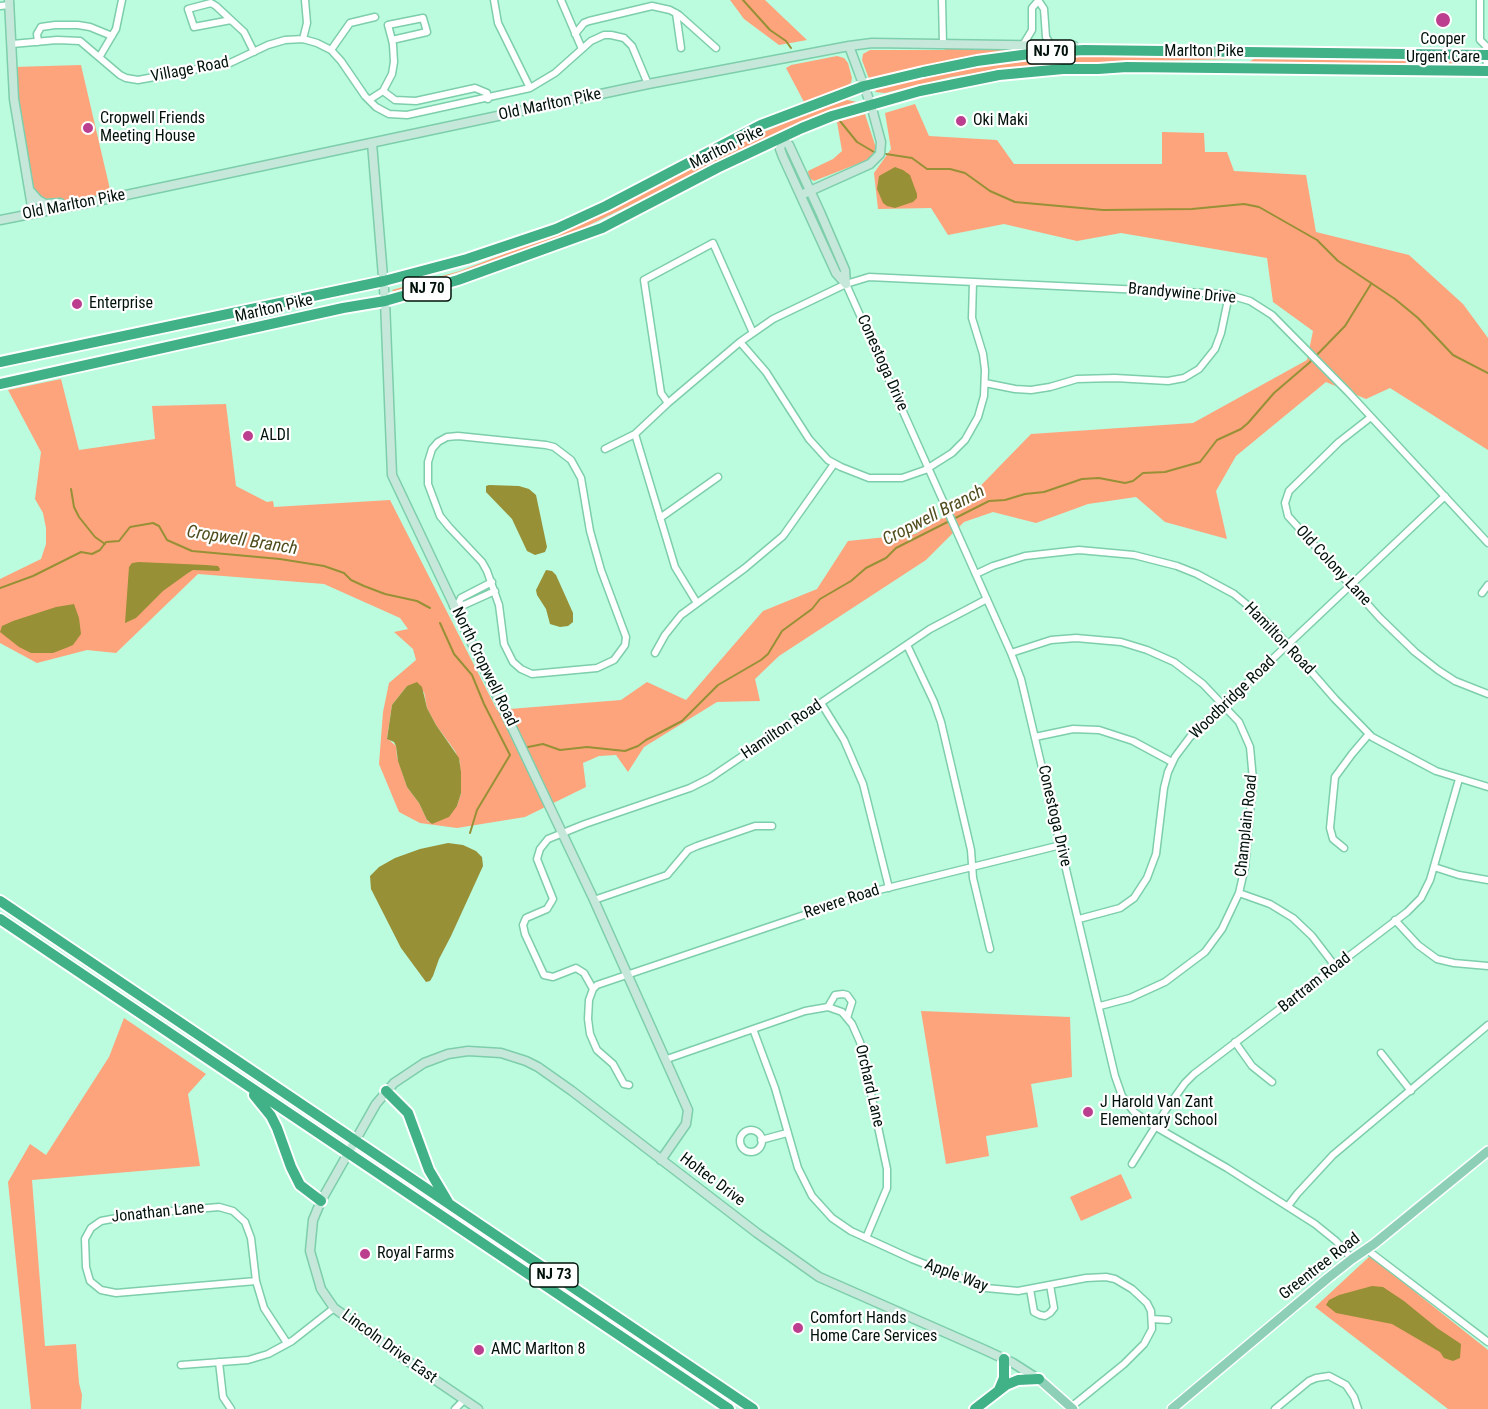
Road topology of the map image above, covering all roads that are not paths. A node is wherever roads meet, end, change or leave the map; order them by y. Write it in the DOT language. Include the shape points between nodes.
graph roads {
  1 [pos="122,0"];
  2 [pos="305,0"];
  3 [pos="494,0"];
  4 [pos="561,0"];
  5 [pos="942,0"];
  6 [pos="1480,0"];
  7 [pos="1038,1"];
  8 [pos="10,2"];
  9 [pos="0,6"];
  10 [pos="676,13"];
  11 [pos="375,17"];
  12 [pos="231,20"];
  13 [pos="575,34"];
  14 [pos="112,36"];
  15 [pos="303,39"];
  16 [pos="392,40"];
  17 [pos="38,42"];
  18 [pos="12,44"];
  19 [pos="943,44"];
  20 [pos="1023,45"];
  21 [pos="1051,45"];
  22 [pos="849,46"];
  23 [pos="681,48"];
  24 [pos="716,48"];
  25 [pos="582,49"];
  26 [pos="331,50"];
  27 [pos="1105,50"];
  28 [pos="1487,50"];
  29 [pos="254,52"];
  30 [pos="1259,52"];
  31 [pos="99,56"];
  32 [pos="1227,67"];
  33 [pos="1488,71"];
  34 [pos="648,84"];
  35 [pos="864,86"];
  36 [pos="530,88"];
  37 [pos="383,91"];
  38 [pos="488,99"];
  39 [pos="369,100"];
  40 [pos="871,105"];
  41 [pos="781,139"];
  42 [pos="372,143"];
  43 [pos="28,188"];
  44 [pos="810,191"];
  45 [pos="801,195"];
  46 [pos="64,208"];
  47 [pos="33,213"];
  48 [pos="0,220"];
  49 [pos="384,281"];
  50 [pos="973,282"];
  51 [pos="846,284"];
  52 [pos="1228,295"];
  53 [pos="385,301"];
  54 [pos="753,333"];
  55 [pos="740,342"];
  56 [pos="0,362"];
  57 [pos="985,383"];
  58 [pos="0,384"];
  59 [pos="668,403"];
  60 [pos="1371,417"];
  61 [pos="635,434"];
  62 [pos="605,449"];
  63 [pos="834,464"];
  64 [pos="928,468"];
  65 [pos="718,477"];
  66 [pos="1445,496"];
  67 [pos="660,518"];
  68 [pos="1488,543"];
  69 [pos="976,574"];
  70 [pos="492,582"];
  71 [pos="1351,585"];
  72 [pos="1488,585"];
  73 [pos="495,591"];
  74 [pos="1482,593"];
  75 [pos="987,599"];
  76 [pos="697,603"];
  77 [pos="456,605"];
  78 [pos="908,645"];
  79 [pos="1288,645"];
  80 [pos="655,653"];
  81 [pos="1011,653"];
  82 [pos="1488,694"];
  83 [pos="821,703"];
  84 [pos="1224,705"];
  85 [pos="1369,734"];
  86 [pos="1035,737"];
  87 [pos="1172,762"];
  88 [pos="1459,779"];
  89 [pos="1488,788"];
  90 [pos="772,826"];
  91 [pos="563,834"];
  92 [pos="1061,845"];
  93 [pos="1344,848"];
  94 [pos="1434,867"];
  95 [pos="972,868"];
  96 [pos="1488,880"];
  97 [pos="889,888"];
  98 [pos="1239,893"];
  99 [pos="594,900"];
  100 [pos="0,901"];
  101 [pos="0,919"];
  102 [pos="1079,919"];
  103 [pos="1395,920"];
  104 [pos="990,949"];
  105 [pos="1335,966"];
  106 [pos="1488,966"];
  107 [pos="629,975"];
  108 [pos="592,989"];
  109 [pos="1100,1006"];
  110 [pos="828,1007"];
  111 [pos="847,1018"];
  112 [pos="1488,1025"];
  113 [pos="753,1029"];
  114 [pos="1235,1042"];
  115 [pos="1381,1053"];
  116 [pos="667,1059"];
  117 [pos="229,1073"];
  118 [pos="1272,1082"];
  119 [pos="629,1085"];
  120 [pos="386,1091"];
  121 [pos="1411,1091"];
  122 [pos="1156,1127"];
  123 [pos="787,1133"];
  124 [pos="761,1140"];
  125 [pos="355,1141"];
  126 [pos="1488,1150"];
  127 [pos="348,1153"];
  128 [pos="661,1160"];
  129 [pos="1132,1164"];
  130 [pos="321,1200"];
  131 [pos="450,1205"];
  132 [pos="1288,1206"];
  133 [pos="866,1238"];
  134 [pos="1366,1249"];
  135 [pos="1352,1259"];
  136 [pos="256,1281"];
  137 [pos="1050,1285"];
  138 [pos="1030,1289"];
  139 [pos="334,1308"];
  140 [pos="1152,1319"];
  141 [pos="1168,1320"];
  142 [pos="1488,1342"];
  143 [pos="287,1343"];
  144 [pos="1004,1359"];
  145 [pos="219,1362"];
  146 [pos="181,1365"];
  147 [pos="1039,1379"];
  148 [pos="999,1390"];
  149 [pos="464,1400"];
  150 [pos="1072,1408"];
  151 [pos="231,1409"];
  152 [pos="455,1409"];
  153 [pos="478,1409"];
  154 [pos="729,1409"];
  155 [pos="753,1409"];
  156 [pos="975,1409"];
  157 [pos="1172,1409"];
  158 [pos="1275,1409"];
  159 [pos="1358,1409"];
  1 -- 14 [label="street"];
  2 -- 15 [label="street" via="307,23"];
  3 -- 36 [label="street" via="498,23"];
  4 -- 13 [label="street"];
  5 -- 19 [label="street"];
  6 -- 28 [label="street" via="1480,40"];
  7 -- 20 [label="street" via="1032,8 1032,30"];
  7 -- 21 [label="street" via="1044,9 1046,37"];
  8 -- 9 [label="street"];
  8 -- 18 [label="street"];
  10 -- 13 [label="street" via="652,6 589,21"];
  10 -- 23 [label="street"];
  10 -- 24 [label="street"];
  11 -- 26 [label="street" via="350,23"];
  12 -- 12 [label="street" via="211,3 188,9 194,27"];
  12 -- 29 [label="street" via="247,37"];
  13 -- 25 [label="street"];
  14 -- 17 [label="street" via="84,26 55,25 41,27"];
  14 -- 31 [label="street"];
  15 -- 26 [label="street, Village Road"];
  15 -- 29 [label="street, Village Road" via="276,42"];
  16 -- 16 [label="street" via="388,25 423,18 427,32"];
  16 -- 37 [label="street" via="392,74"];
  17 -- 18 [label="street, Village Road"];
  17 -- 31 [label="street, Village Road" via="80,41"];
  18 -- 43 [label="street" via="18,127"];
  19 -- 20 [label="street, Old Marlton Pike"];
  19 -- 22 [label="street, Old Marlton Pike"];
  20 -- 21 [label="street, Old Marlton Pike"];
  21 -- 27 [label="street, Old Marlton Pike"];
  22 -- 34 [label="street, Old Marlton Pike"];
  22 -- 35 [label="street"];
  25 -- 34 [label="street, Village Road" via="604,35 624,38 632,45"];
  25 -- 36 [label="street, Village Road"];
  26 -- 39 [label="street, Village Road"];
  27 -- 30 [label="highway, Marlton Pike / NJ 70"];
  27 -- 35 [label="highway, Marlton Pike / NJ 70" via="977,61"];
  28 -- 30 [label="highway, Marlton Pike / NJ 70"];
  28 -- 33 [label="street"];
  29 -- 31 [label="street, Village Road" via="230,63 138,80 120,75"];
  30 -- 32 [label="highway" via="1244,63"];
  32 -- 33 [label="highway, Marlton Pike / NJ 70"];
  32 -- 40 [label="highway, Marlton Pike / NJ 70" via="1127,66 1009,74"];
  34 -- 42 [label="street, Old Marlton Pike"];
  35 -- 40 [label="street"];
  35 -- 49 [label="highway, Marlton Pike / NJ 70" via="761,125 556,229"];
  36 -- 38 [label="street, Village Road"];
  37 -- 38 [label="street" via="395,100 417,101 475,88 487,93"];
  37 -- 39 [label="street"];
  38 -- 39 [label="street, Village Road" via="407,115 389,114"];
  40 -- 41 [label="highway, Marlton Pike / NJ 70" via="832,116"];
  40 -- 44 [label="street" via="881,147 878,158"];
  41 -- 44 [label="street, Conestoga Drive" via="789,145"];
  41 -- 45 [label="street, Conestoga Drive" via="780,150"];
  41 -- 53 [label="highway, Marlton Pike / NJ 70" via="603,228 483,272"];
  42 -- 46 [label="street, Old Marlton Pike"];
  42 -- 49 [label="street, North Cropwell Road"];
  43 -- 46 [label="street" via="41,202 60,203"];
  43 -- 47 [label="street"];
  44 -- 45 [label="street"];
  44 -- 51 [label="street, Conestoga Drive" via="845,270"];
  45 -- 51 [label="street, Conestoga Drive" via="836,273"];
  46 -- 47 [label="street, Old Marlton Pike"];
  47 -- 48 [label="street, Old Marlton Pike"];
  49 -- 53 [label="street, North Cropwell Road"];
  49 -- 56 [label="highway, Marlton Pike / NJ 70"];
  50 -- 51 [label="street, Brandywine Drive" via="877,276"];
  50 -- 52 [label="street, Brandywine Drive"];
  50 -- 57 [label="street" via="972,318 983,354"];
  51 -- 54 [label="street, Brandywine Drive" via="773,319"];
  51 -- 64 [label="street, Conestoga Drive"];
  52 -- 57 [label="street" via="1215,349 1199,369 1184,378 1077,379 1032,390"];
  52 -- 60 [label="street, Brandywine Drive" via="1268,311"];
  53 -- 58 [label="highway, Marlton Pike / NJ 70"];
  53 -- 77 [label="street, North Cropwell Road" via="392,475"];
  54 -- 55 [label="street, Brandywine Drive"];
  54 -- 59 [label="street" via="713,243 644,280 661,393"];
  55 -- 59 [label="street, Brandywine Drive"];
  55 -- 63 [label="street" via="766,372 809,439"];
  57 -- 64 [label="street" via="978,417 965,440 949,456"];
  59 -- 61 [label="street, Brandywine Drive"];
  60 -- 66 [label="street, Brandywine Drive"];
  60 -- 71 [label="street, Old Colony Lane" via="1289,491 1285,503 1291,522"];
  61 -- 62 [label="street, Brandywine Drive"];
  61 -- 67 [label="street"];
  63 -- 64 [label="street" via="878,479 902,478"];
  63 -- 76 [label="street" via="783,536"];
  64 -- 69 [label="street, Conestoga Drive"];
  65 -- 67 [label="street"];
  66 -- 68 [label="street, Brandywine Drive"];
  66 -- 71 [label="street, Woodbridge Road"];
  67 -- 76 [label="street" via="675,567"];
  69 -- 75 [label="street, Conestoga Drive"];
  69 -- 79 [label="street, Hamilton Road" via="1016,559 1052,552 1090,550 1134,555 1207,578 1257,613"];
  70 -- 73 [label="street"];
  70 -- 73 [label="street" via="482,562 440,516 428,484 432,448 447,437 546,445 571,460 581,478 590,531 625,629 625,645 614,660 597,668 532,674 521,669 507,652"];
  70 -- 77 [label="street" via="461,598"];
  71 -- 79 [label="street, Woodbridge Road"];
  71 -- 82 [label="street, Old Colony Lane" via="1422,658 1455,681"];
  72 -- 74 [label="street"];
  73 -- 77 [label="street"];
  75 -- 78 [label="street, Hamilton Road" via="950,617"];
  75 -- 81 [label="street, Conestoga Drive"];
  76 -- 80 [label="street" via="669,629"];
  77 -- 91 [label="street, North Cropwell Road"];
  78 -- 83 [label="street, Hamilton Road"];
  78 -- 95 [label="street" via="940,722"];
  79 -- 84 [label="street, Woodbridge Road"];
  79 -- 85 [label="street, Hamilton Road"];
  81 -- 84 [label="street, Champlain Road" via="1059,638 1130,644 1182,668"];
  81 -- 86 [label="street, Conestoga Drive"];
  83 -- 91 [label="street, Hamilton Road" via="710,778"];
  83 -- 97 [label="street" via="844,740 863,784"];
  84 -- 87 [label="street, Woodbridge Road" via="1190,737"];
  84 -- 98 [label="street, Champlain Road" via="1239,722 1253,762 1249,838"];
  85 -- 88 [label="street, Hamilton Road" via="1416,762"];
  85 -- 93 [label="street" via="1335,777 1330,828 1333,839"];
  86 -- 87 [label="street" via="1073,729 1099,730 1117,734"];
  86 -- 92 [label="street, Conestoga Drive"];
  87 -- 102 [label="street, Woodbridge Road" via="1164,788 1156,854 1147,878 1126,904"];
  88 -- 89 [label="street, Hamilton Road"];
  88 -- 94 [label="street, Bartram Road"];
  90 -- 99 [label="street" via="755,826 696,846 668,875"];
  91 -- 99 [label="street, North Cropwell Road"];
  91 -- 108 [label="street, Hamilton Road" via="548,839 538,853 539,867 553,899 547,909 526,918 524,929 544,975 576,968 584,973"];
  92 -- 95 [label="street, Revere Road"];
  92 -- 102 [label="street, Conestoga Drive"];
  94 -- 96 [label="street"];
  94 -- 103 [label="street, Bartram Road" via="1421,898"];
  95 -- 97 [label="street, Revere Road"];
  95 -- 104 [label="street"];
  97 -- 107 [label="street, Revere Road"];
  98 -- 105 [label="street" via="1270,904 1293,918"];
  98 -- 109 [label="street, Champlain Road" via="1217,937 1198,958 1148,991"];
  99 -- 107 [label="street, North Cropwell Road"];
  100 -- 125 [label="highway, NJ 73"];
  101 -- 117 [label="highway, NJ 73"];
  102 -- 109 [label="street, Conestoga Drive"];
  103 -- 105 [label="street, Bartram Road"];
  103 -- 106 [label="street" via="1437,959"];
  105 -- 114 [label="street, Bartram Road"];
  107 -- 108 [label="street, Revere Road"];
  107 -- 116 [label="street, North Cropwell Road"];
  108 -- 119 [label="street" via="588,1019 594,1045 613,1064 624,1084"];
  109 -- 122 [label="street, Conestoga Drive" via="1122,1096 1134,1112"];
  110 -- 111 [label="street"];
  110 -- 111 [label="street, Orchard Lane" via="835,995 848,995 852,1002"];
  110 -- 113 [label="street"];
  111 -- 133 [label="street, Orchard Lane" via="860,1042 888,1179"];
  112 -- 121 [label="street"];
  113 -- 116 [label="street"];
  113 -- 123 [label="street, Apple Way"];
  114 -- 118 [label="street" via="1252,1066"];
  114 -- 122 [label="street, Bartram Road" via="1185,1083"];
  115 -- 121 [label="street"];
  116 -- 128 [label="street, North Cropwell Road" via="688,1110 686,1124"];
  117 -- 127 [label="highway, NJ 73"];
  117 -- 130 [label="highway" via="253,1094 277,1128 300,1185"];
  120 -- 125 [label="street, Holtec Drive"];
  120 -- 128 [label="street, Holtec Drive" via="435,1058 460,1052 501,1053 550,1075"];
  120 -- 131 [label="highway" via="408,1113 429,1170"];
  121 -- 132 [label="street" via="1333,1155"];
  122 -- 129 [label="street, Bartram Road"];
  122 -- 132 [label="street, Conestoga Drive"];
  123 -- 124 [label="street"];
  123 -- 133 [label="street, Apple Way" via="812,1196 832,1218"];
  125 -- 127 [label="street, Lincoln Drive East"];
  125 -- 131 [label="highway, NJ 73"];
  126 -- 134 [label="main road, Greentree Road"];
  127 -- 130 [label="street, Lincoln Drive East"];
  127 -- 154 [label="highway, NJ 73"];
  128 -- 144 [label="street, Holtec Drive" via="819,1277"];
  130 -- 139 [label="street, Lincoln Drive East" via="313,1220 310,1251 321,1289"];
  131 -- 155 [label="highway, NJ 73"];
  132 -- 135 [label="street, Conestoga Drive" via="1323,1230"];
  133 -- 138 [label="street, Apple Way" via="976,1286 996,1291"];
  134 -- 135 [label="main road, Greentree Road"];
  134 -- 142 [label="street"];
  135 -- 157 [label="main road, Greentree Road"];
  136 -- 136 [label="street, Jonathan Lane" via="108,1293 95,1287 87,1275 85,1239 91,1228 107,1218 211,1207 226,1209 240,1216 249,1230"];
  136 -- 143 [label="street, Jonathan Lane" via="264,1308"];
  137 -- 138 [label="street, Apple Way"];
  137 -- 138 [label="street" via="1054,1308 1046,1316 1035,1312"];
  137 -- 140 [label="street, Apple Way" via="1097,1276 1116,1279 1140,1295"];
  139 -- 143 [label="street"];
  139 -- 149 [label="street, Lincoln Drive East"];
  140 -- 141 [label="street"];
  140 -- 150 [label="street" via="1152,1329 1138,1352"];
  143 -- 145 [label="street" via="255,1358"];
  144 -- 147 [label="street, Holtec Drive"];
  144 -- 148 [label="highway" via="1004,1378"];
  145 -- 146 [label="street"];
  145 -- 151 [label="street" via="223,1396"];
  147 -- 148 [label="highway" via="1018,1380"];
  147 -- 150 [label="main road, Holtec Drive"];
  148 -- 156 [label="highway"];
  149 -- 152 [label="street"];
  149 -- 153 [label="street, Lincoln Drive East"];
  158 -- 159 [label="street" via="1309,1381 1329,1376 1346,1385"];
}
